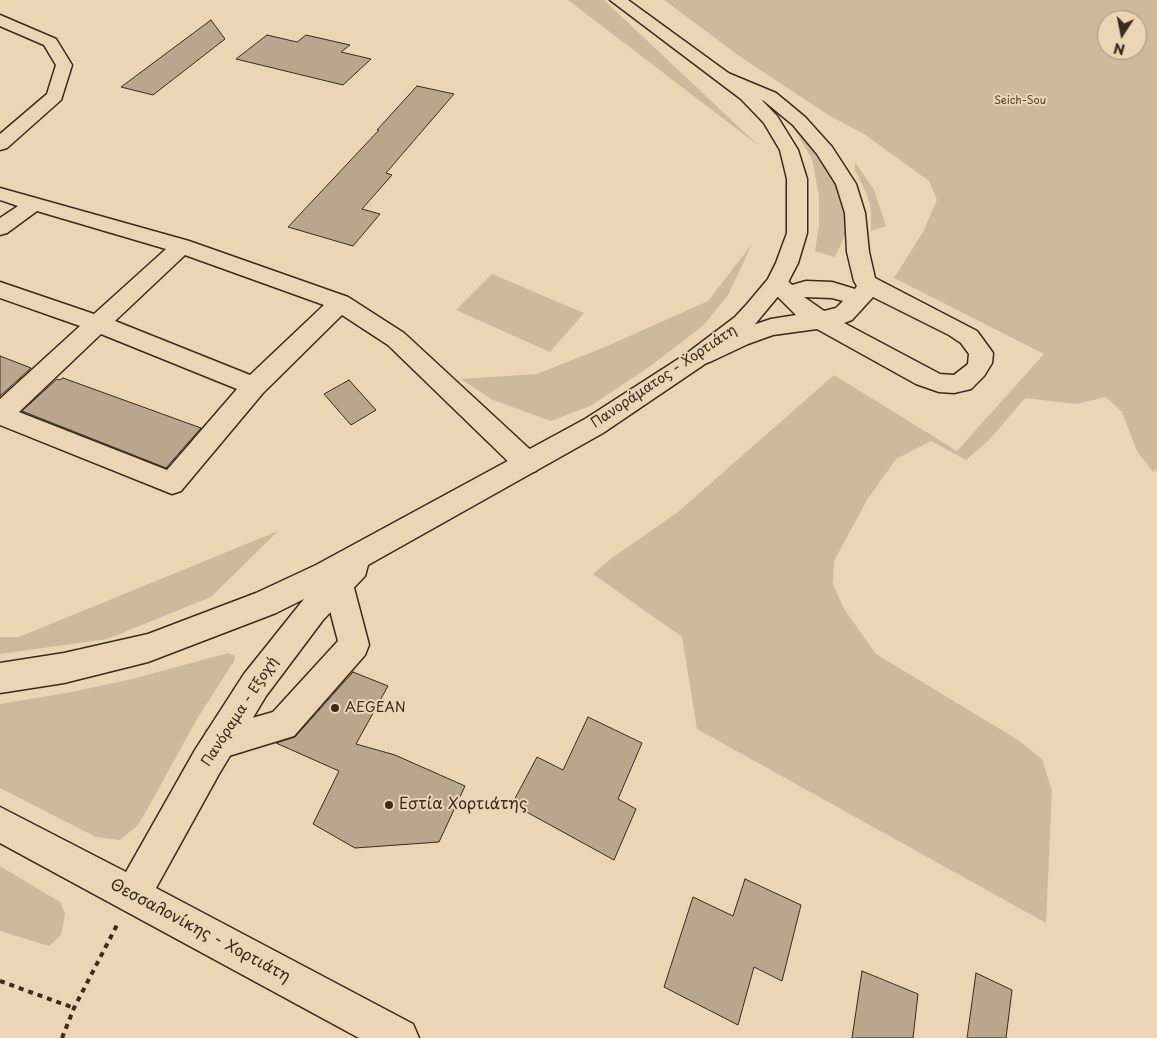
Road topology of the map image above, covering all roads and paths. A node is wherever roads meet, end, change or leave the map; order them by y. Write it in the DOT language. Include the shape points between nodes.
graph roads {
  1 [pos="618,0"];
  2 [pos="0,20"];
  3 [pos="723,76"];
  4 [pos="0,144"];
  5 [pos="0,194"];
  6 [pos="35,203"];
  7 [pos="0,228"];
  8 [pos="182,246"];
  9 [pos="782,289"];
  10 [pos="0,290"];
  11 [pos="865,292"];
  12 [pos="340,303"];
  13 [pos="820,320"];
  14 [pos="99,324"];
  15 [pos="694,360"];
  16 [pos="254,386"];
  17 [pos="0,415"];
  18 [pos="527,463"];
  19 [pos="374,549"];
  20 [pos="338,584"];
  21 [pos="0,678"];
  22 [pos="218,743"];
  23 [pos="0,824"];
  24 [pos="132,896"];
  25 [pos="0,981"];
  26 [pos="74,1008"];
  27 [pos="62,1038"];
  28 [pos="399,1038"];
  1 -- 3 [label="main road, Πανοράματος - Χορτιάτη"];
  2 -- 4 [label="main road" via="50,42 64,65 55,96"];
  3 -- 9 [label="main road, Πανοράματος - Χορτιάτη" via="771,120 794,164 799,196 798,233"];
  3 -- 11 [label="main road" via="770,97 799,121 825,151 846,184 855,213"];
  5 -- 6 [label="main road"];
  6 -- 7 [label="main road"];
  6 -- 8 [label="main road"];
  8 -- 12 [label="main road"];
  8 -- 14 [label="main road"];
  9 -- 11 [label="main road"];
  9 -- 13 [label="main road" via="800,307"];
  9 -- 15 [label="main road, Πανοράματος - Χορτιάτη"];
  10 -- 14 [label="main road"];
  11 -- 13 [label="main road" via="844,314"];
  11 -- 13 [label="main road" via="957,329 969,337 981,353 976,370 962,382 954,384 925,378"];
  12 -- 16 [label="main road"];
  12 -- 18 [label="main road" via="396,339"];
  13 -- 15 [label="main road" via="784,324 757,332"];
  14 -- 16 [label="main road"];
  14 -- 17 [label="main road"];
  15 -- 18 [label="main road, Πανοράματος - Χορτιάτη" via="594,426"];
  16 -- 17 [label="main road" via="172,483"];
  18 -- 19 [label="main road, Πανοράματος - Χορτιάτη"];
  19 -- 20 [label="main road, Πανόραμα - Εξοχή"];
  19 -- 21 [label="main road" via="266,603 148,648 64,668"];
  20 -- 22 [label="main road, Πανόραμα - Εξοχή" via="276,656"];
  20 -- 22 [label="main road" via="354,645 283,725"];
  22 -- 24 [label="main road, Πανόραμα - Εξοχή"];
  23 -- 24 [label="main road, Θεσσαλονίκης - Χορτιάτη"];
  24 -- 26 [label="path"];
  24 -- 28 [label="main road, Θεσσαλονίκης - Χορτιάτη"];
  25 -- 26 [label="path"];
  26 -- 27 [label="path"];
}
